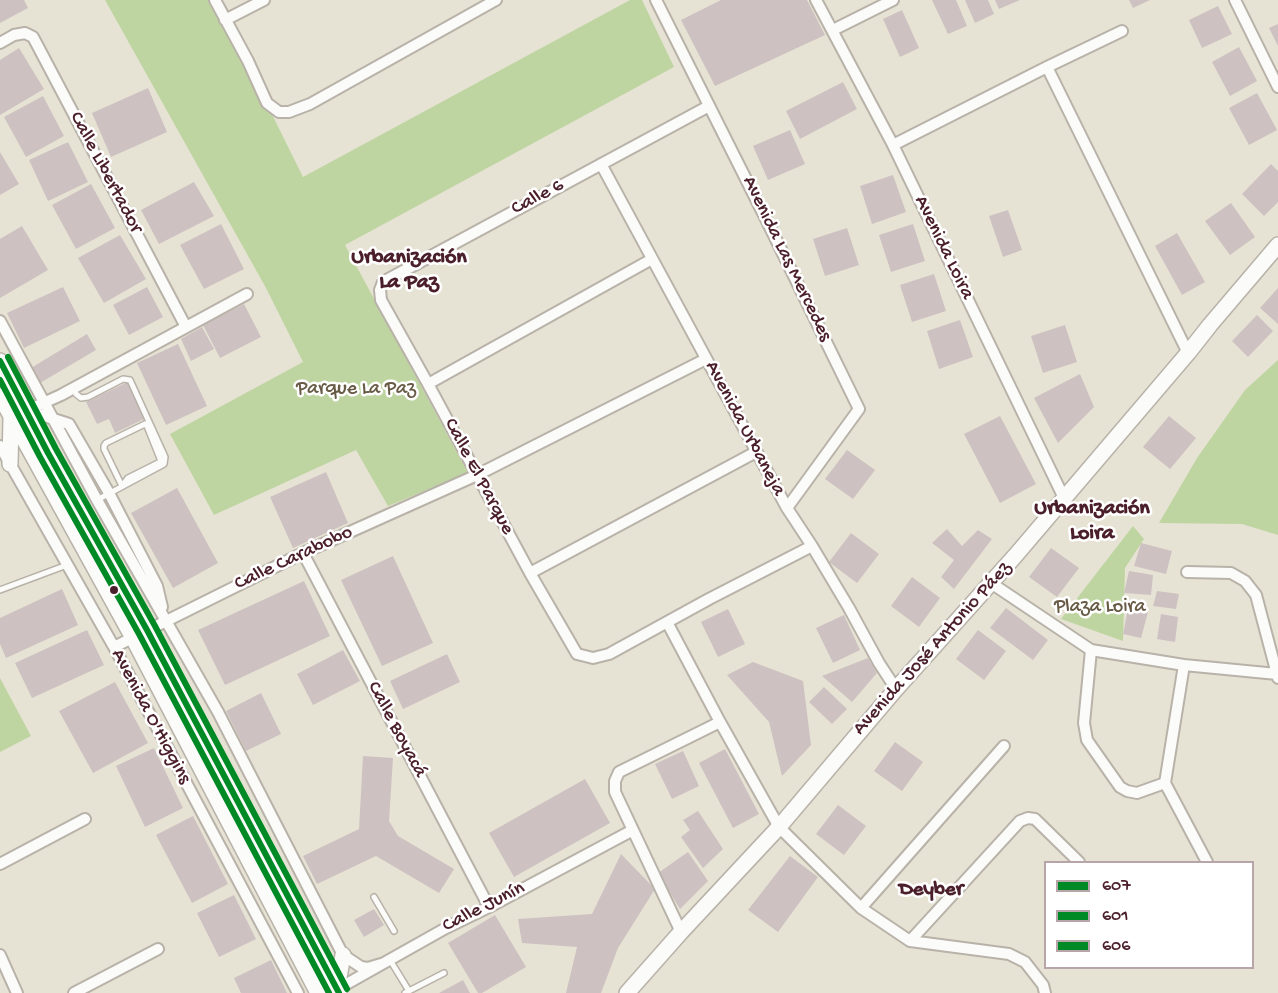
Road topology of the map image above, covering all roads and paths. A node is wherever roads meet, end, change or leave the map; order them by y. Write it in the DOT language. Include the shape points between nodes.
graph roads {
  1 [pos="215,0"];
  2 [pos="264,0"];
  3 [pos="496,0"];
  4 [pos="656,0"];
  5 [pos="816,0"];
  6 [pos="892,0"];
  7 [pos="1235,0"];
  8 [pos="225,20"];
  9 [pos="829,28"];
  10 [pos="1122,31"];
  11 [pos="0,43"];
  12 [pos="1047,67"];
  13 [pos="1278,87"];
  14 [pos="709,106"];
  15 [pos="893,145"];
  16 [pos="601,164"];
  17 [pos="1278,245"];
  18 [pos="652,259"];
  19 [pos="247,294"];
  20 [pos="381,300"];
  21 [pos="0,321"];
  22 [pos="186,327"];
  23 [pos="1188,353"];
  24 [pos="706,359"];
  25 [pos="0,361"];
  26 [pos="428,384"];
  27 [pos="73,387"];
  28 [pos="0,396"];
  29 [pos="44,403"];
  30 [pos="26,410"];
  31 [pos="11,418"];
  32 [pos="52,418"];
  33 [pos="0,446"];
  34 [pos="756,452"];
  35 [pos="10,464"];
  36 [pos="477,475"];
  37 [pos="122,486"];
  38 [pos="109,494"];
  39 [pos="1064,498"];
  40 [pos="97,500"];
  41 [pos="787,508"];
  42 [pos="812,546"];
  43 [pos="303,554"];
  44 [pos="67,565"];
  45 [pos="1187,572"];
  46 [pos="530,573"];
  47 [pos="991,583"];
  48 [pos="0,590"];
  49 [pos="166,622"];
  50 [pos="667,622"];
  51 [pos="147,630"];
  52 [pos="132,638"];
  53 [pos="114,647"];
  54 [pos="1091,650"];
  55 [pos="1184,665"];
  56 [pos="1278,676"];
  57 [pos="896,689"];
  58 [pos="720,722"];
  59 [pos="1004,746"];
  60 [pos="1165,783"];
  61 [pos="85,819"];
  62 [pos="779,827"];
  63 [pos="633,830"];
  64 [pos="1078,861"];
  65 [pos="1206,861"];
  66 [pos="0,864"];
  67 [pos="374,897"];
  68 [pos="489,907"];
  69 [pos="861,908"];
  70 [pos="394,931"];
  71 [pos="681,932"];
  72 [pos="910,941"];
  73 [pos="158,949"];
  74 [pos="0,955"];
  75 [pos="343,956"];
  76 [pos="385,962"];
  77 [pos="444,973"];
  78 [pos="300,992"];
  79 [pos="335,992"];
  80 [pos="407,992"];
  81 [pos="17,993"];
  82 [pos="74,993"];
  83 [pos="318,993"];
  84 [pos="627,993"];
  85 [pos="1045,993"];
  1 -- 8 [label="street"];
  2 -- 8 [label="street"];
  3 -- 8 [label="street" via="289,112 267,103"];
  4 -- 14 [label="street, Avenida Las Mercedes"];
  5 -- 9 [label="street, Avenida Loira"];
  6 -- 9 [label="street"];
  7 -- 13 [label="street"];
  9 -- 15 [label="street, Avenida Loira"];
  10 -- 12 [label="street"];
  11 -- 22 [label="street, Calle Libertador" via="14,35 25,33 33,37"];
  12 -- 15 [label="street"];
  12 -- 23 [label="street"];
  14 -- 16 [label="street, Calle 6"];
  14 -- 41 [label="street, Avenida Las Mercedes" via="859,409"];
  15 -- 39 [label="street, Avenida Loira"];
  16 -- 18 [label="street, Avenida Urbaneja"];
  16 -- 20 [label="street, Calle 6" via="383,282"];
  17 -- 23 [label="main road, Avenida José Antonio Páez"];
  18 -- 24 [label="street, Avenida Urbaneja"];
  18 -- 26 [label="street"];
  19 -- 22 [label="street"];
  20 -- 26 [label="street, Calle El Parque"];
  21 -- 29 [label="street"];
  22 -- 27 [label="street"];
  23 -- 39 [label="main road, Avenida José Antonio Páez"];
  24 -- 34 [label="street, Avenida Urbaneja"];
  24 -- 36 [label="street, Calle Carabobo"];
  25 -- 30 [label="main road, Avenida O'Higgins"];
  26 -- 36 [label="street, Calle El Parque"];
  27 -- 29 [label="street"];
  27 -- 37 [label="lane" via="81,398 123,379 130,380 165,461"];
  28 -- 31 [label="main road, Avenida O'Higgins"];
  29 -- 30 [label="street"];
  29 -- 32 [label="street"];
  30 -- 31 [label="street"];
  30 -- 32 [label="street"];
  30 -- 51 [label="main road, Avenida O'Higgins"];
  31 -- 35 [label="main road"];
  31 -- 52 [label="main road, Avenida O'Higgins"];
  32 -- 38 [label="street" via="69,424"];
  32 -- 40 [label="street"];
  33 -- 35 [label="street, Avenida O'Higgins"];
  34 -- 41 [label="street, Avenida Urbaneja"];
  34 -- 46 [label="street"];
  35 -- 44 [label="street, Avenida O'Higgins"];
  36 -- 43 [label="street, Calle Carabobo"];
  36 -- 46 [label="street, Calle El Parque"];
  37 -- 37 [label="lane" via="104,446 142,425 147,426 161,460 128,478"];
  37 -- 38 [label="lane"];
  38 -- 40 [label="lane"];
  38 -- 49 [label="street" via="157,586"];
  39 -- 47 [label="main road, Avenida José Antonio Páez"];
  40 -- 49 [label="street"];
  41 -- 42 [label="street, Avenida Urbaneja"];
  42 -- 50 [label="street"];
  42 -- 57 [label="street, Avenida Urbaneja"];
  43 -- 49 [label="street, Calle Carabobo"];
  43 -- 68 [label="street, Calle Boyacá"];
  44 -- 48 [label="lane"];
  44 -- 53 [label="street, Avenida O'Higgins"];
  45 -- 56 [label="street" via="1231,573 1245,581 1256,595"];
  46 -- 50 [label="street, Calle El Parque" via="577,654 593,658 609,654"];
  47 -- 54 [label="street"];
  47 -- 57 [label="main road, Avenida José Antonio Páez"];
  49 -- 51 [label="street, Calle Carabobo"];
  49 -- 75 [label="street" via="218,712"];
  50 -- 58 [label="street"];
  51 -- 52 [label="street, Calle Carabobo"];
  51 -- 79 [label="main road, Avenida O'Higgins"];
  52 -- 53 [label="street, Calle Carabobo"];
  52 -- 83 [label="main road, Avenida O'Higgins"];
  53 -- 78 [label="street, Avenida O'Higgins"];
  54 -- 55 [label="street"];
  54 -- 60 [label="street" via="1084,723 1087,740 1120,788 1137,793"];
  55 -- 56 [label="street"];
  55 -- 60 [label="street"];
  57 -- 62 [label="main road, Avenida José Antonio Páez"];
  58 -- 62 [label="street"];
  58 -- 63 [label="street" via="620,772 615,792"];
  59 -- 69 [label="street"];
  60 -- 65 [label="street"];
  61 -- 66 [label="street"];
  62 -- 69 [label="street"];
  62 -- 71 [label="main road, Avenida José Antonio Páez"];
  63 -- 68 [label="street, Calle Junín"];
  63 -- 71 [label="street"];
  64 -- 72 [label="street" via="1035,819 1020,821"];
  67 -- 70 [label="lane"];
  68 -- 76 [label="street, Calle Junín"];
  69 -- 72 [label="street"];
  71 -- 84 [label="main road, Avenida José Antonio Páez"];
  72 -- 85 [label="street" via="1009,954 1025,962"];
  73 -- 82 [label="street"];
  74 -- 81 [label="street"];
  75 -- 76 [label="street" via="368,968"];
  75 -- 79 [label="main road"];
  76 -- 79 [label="street, Calle Junín"];
  76 -- 80 [label="lane"];
  77 -- 80 [label="lane"];
}
